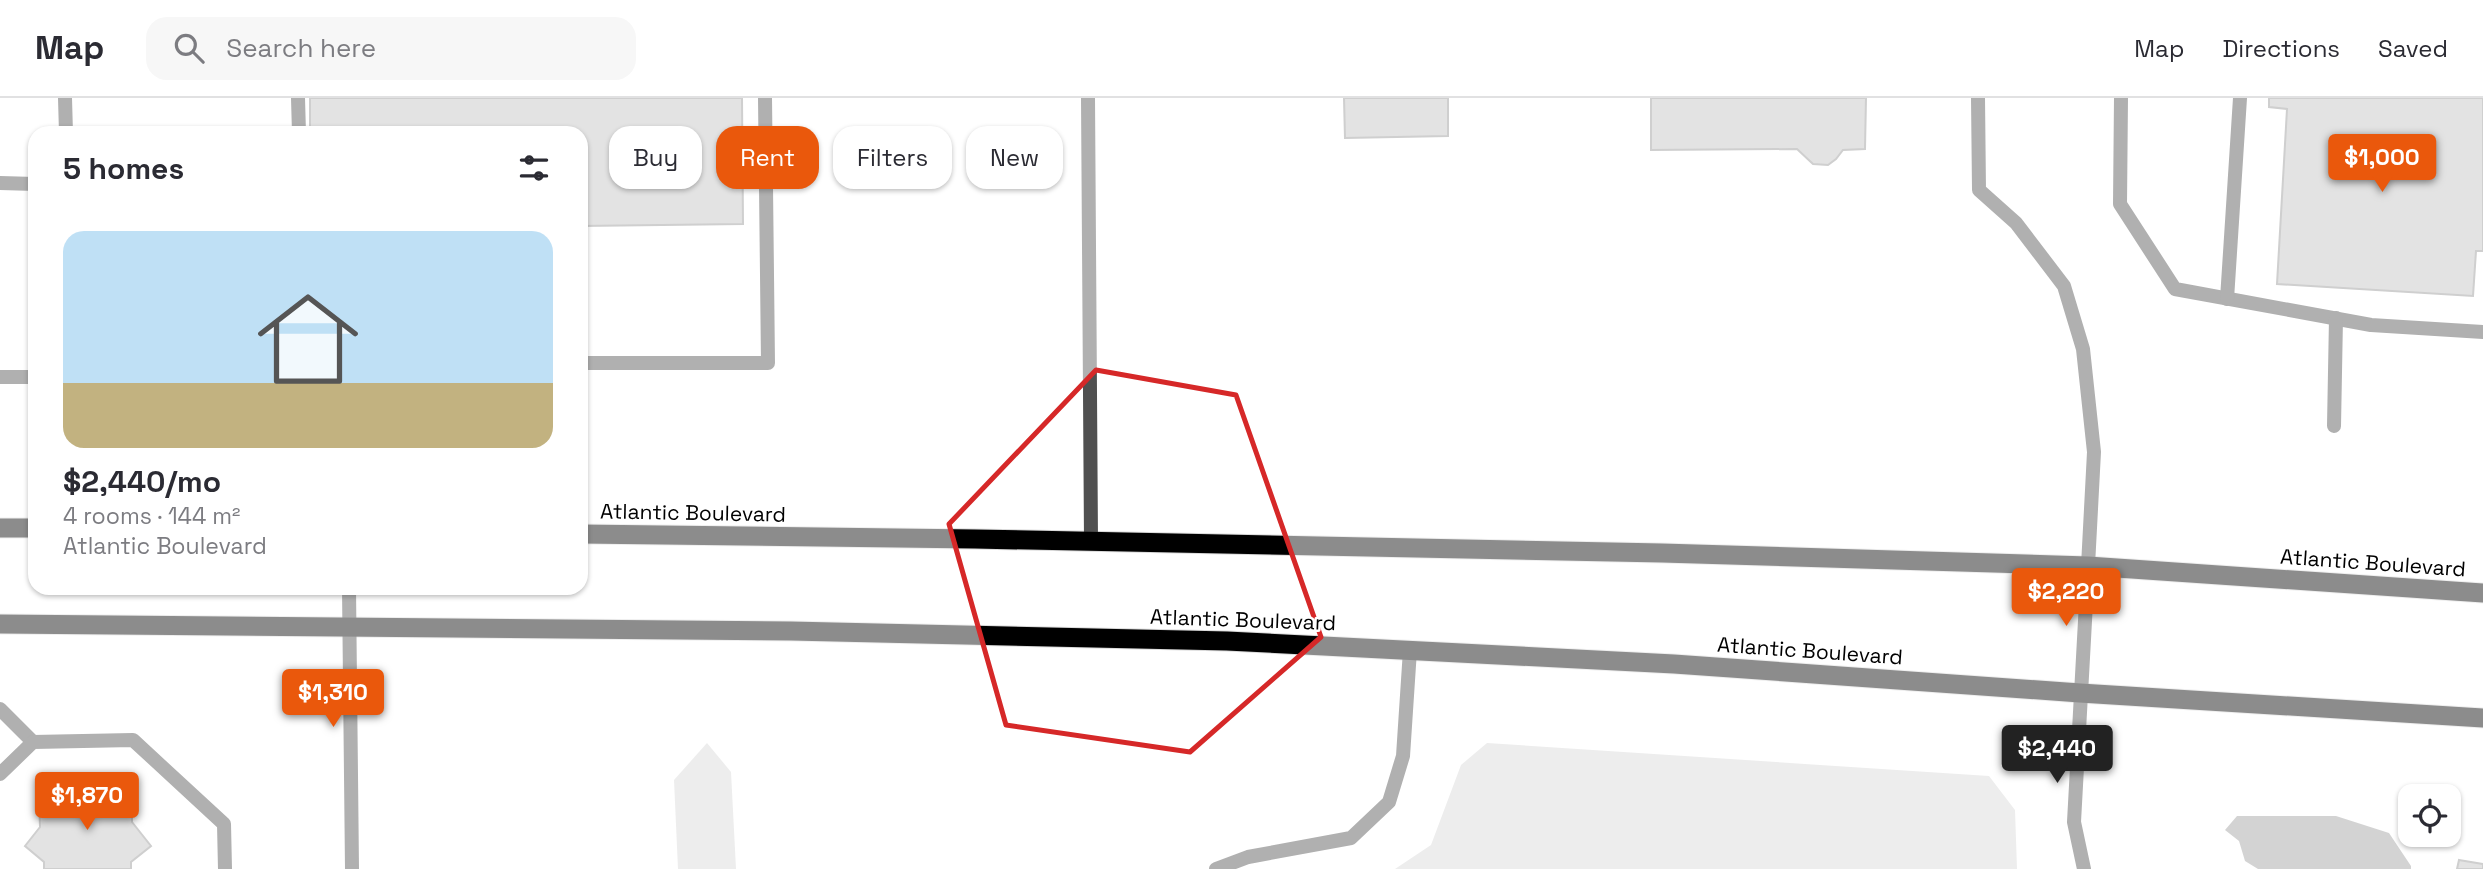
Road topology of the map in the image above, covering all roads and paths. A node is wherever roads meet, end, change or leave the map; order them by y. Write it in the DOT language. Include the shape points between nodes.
graph roads {
  1 [pos="65,98"];
  2 [pos="298,98"];
  3 [pos="765,98"];
  4 [pos="1088,98"];
  5 [pos="1978,98"];
  6 [pos="2121,98"];
  7 [pos="2240,98"];
  8 [pos="66,126"];
  9 [pos="299,126"];
  10 [pos="0,183"];
  11 [pos="28,184"];
  12 [pos="2227,299"];
  13 [pos="2336,318"];
  14 [pos="2483,332"];
  15 [pos="588,363"];
  16 [pos="0,377"];
  17 [pos="28,377"];
  18 [pos="2334,426"];
  19 [pos="0,528"];
  20 [pos="28,528"];
  21 [pos="588,534"];
  22 [pos="1091,541"];
  23 [pos="2088,566"];
  24 [pos="2483,593"];
  25 [pos="349,595"];
  26 [pos="0,624"];
  27 [pos="349,628"];
  28 [pos="1410,650"];
  29 [pos="2080,693"];
  30 [pos="0,709"];
  31 [pos="2483,718"];
  32 [pos="33,743"];
  33 [pos="0,774"];
  34 [pos="225,869"];
  35 [pos="352,869"];
  36 [pos="1216,869"];
  37 [pos="2084,869"];
  1 -- 8 [label="street"];
  2 -- 9 [label="street"];
  3 -- 15 [label="street" via="768,363"];
  4 -- 22 [label="street"];
  5 -- 23 [label="street" via="1979,190 2016,223 2064,286 2083,349 2094,452"];
  6 -- 12 [label="street" via="2120,204 2175,289"];
  7 -- 12 [label="street"];
  10 -- 11 [label="street"];
  12 -- 13 [label="street"];
  13 -- 14 [label="street" via="2371,325"];
  13 -- 18 [label="street"];
  16 -- 17 [label="street"];
  19 -- 20 [label="highway"];
  21 -- 22 [label="highway, Atlantic Boulevard"];
  22 -- 23 [label="highway, Atlantic Boulevard"];
  23 -- 24 [label="highway, Atlantic Boulevard"];
  23 -- 29 [label="street"];
  25 -- 27 [label="street"];
  26 -- 27 [label="highway, Atlantic Boulevard"];
  27 -- 28 [label="highway, Atlantic Boulevard" via="978,635"];
  27 -- 35 [label="street"];
  28 -- 29 [label="highway, Atlantic Boulevard"];
  28 -- 36 [label="street" via="1403,756 1389,802 1351,838 1248,857"];
  29 -- 31 [label="highway, Atlantic Boulevard"];
  29 -- 37 [label="street" via="2074,822"];
  30 -- 32 [label="street"];
  32 -- 33 [label="street"];
  32 -- 34 [label="street" via="133,740 224,824"];
}
